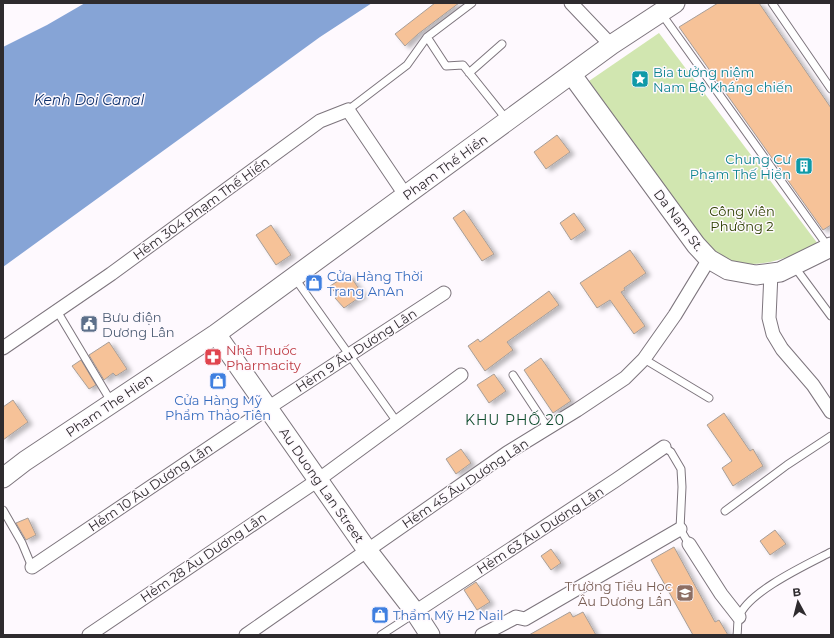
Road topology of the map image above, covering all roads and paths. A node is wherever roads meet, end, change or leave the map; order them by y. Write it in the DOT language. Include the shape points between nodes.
graph roads {
  1 [pos="472,3"];
  2 [pos="571,3"];
  3 [pos="772,3"];
  4 [pos="668,8"];
  5 [pos="427,37"];
  6 [pos="502,44"];
  7 [pos="611,45"];
  8 [pos="470,73"];
  9 [pos="572,75"];
  10 [pos="831,89"];
  11 [pos="348,110"];
  12 [pos="508,122"];
  13 [pos="406,196"];
  14 [pos="830,248"];
  15 [pos="709,259"];
  16 [pos="794,265"];
  17 [pos="772,273"];
  18 [pos="294,277"];
  19 [pos="444,293"];
  20 [pos="57,311"];
  21 [pos="831,316"];
  22 [pos="216,334"];
  23 [pos="3,348"];
  24 [pos="349,355"];
  25 [pos="644,359"];
  26 [pos="461,375"];
  27 [pos="513,375"];
  28 [pos="709,398"];
  29 [pos="112,403"];
  30 [pos="268,408"];
  31 [pos="831,412"];
  32 [pos="397,422"];
  33 [pos="548,428"];
  34 [pos="831,436"];
  35 [pos="664,447"];
  36 [pos="3,478"];
  37 [pos="318,480"];
  38 [pos="3,510"];
  39 [pos="725,511"];
  40 [pos="680,529"];
  41 [pos="689,544"];
  42 [pos="367,550"];
  43 [pos="831,552"];
  44 [pos="32,567"];
  45 [pos="415,612"];
  46 [pos="739,617"];
  47 [pos="89,635"];
  48 [pos="246,635"];
  49 [pos="381,635"];
  50 [pos="430,635"];
  51 [pos="482,635"];
  52 [pos="737,635"];
  1 -- 5 [label="lane, Hẻm 304 Phạm Thế Hiển"];
  2 -- 7 [label="street"];
  3 -- 10 [label="lane"];
  4 -- 7 [label="main road, Phạm Thế Hiển"];
  4 -- 14 [label="lane"];
  5 -- 8 [label="lane" via="446,66 463,65"];
  5 -- 11 [label="lane, Hẻm 304 Phạm Thế Hiển" via="407,65"];
  6 -- 8 [label="lane"];
  7 -- 9 [label="main road, Phạm Thế Hiển"];
  8 -- 12 [label="lane"];
  9 -- 12 [label="main road, Phạm Thế Hiển"];
  9 -- 15 [label="main road, Da Nam St." via="696,245"];
  11 -- 13 [label="street"];
  11 -- 20 [label="street, Hẻm 304 Phạm Thế Hiển" via="320,121"];
  12 -- 13 [label="main road, Phạm Thế Hiển"];
  13 -- 18 [label="main road, Phạm Thế Hiển"];
  14 -- 16 [label="main road, Da Nam St."];
  15 -- 17 [label="main road, Da Nam St." via="728,270 756,275"];
  15 -- 25 [label="street, Hẻm 45 Âu Dương Lân" via="675,315"];
  16 -- 17 [label="main road, Da Nam St."];
  16 -- 21 [label="lane"];
  17 -- 31 [label="street" via="769,318 773,334"];
  18 -- 22 [label="main road, Phạm Thế Hiển"];
  18 -- 24 [label="lane"];
  19 -- 24 [label="street, Hẻm 9 Âu Dương Lân"];
  20 -- 23 [label="street, Hẻm 304 Phạm Thế Hiển"];
  20 -- 29 [label="lane"];
  22 -- 29 [label="main road, Pham The Hien"];
  22 -- 30 [label="main road, Au Duong Lan Street"];
  24 -- 30 [label="street, Hẻm 9 Âu Dương Lân"];
  24 -- 32 [label="lane"];
  25 -- 28 [label="lane"];
  25 -- 33 [label="street, Hẻm 45 Âu Dương Lân" via="625,378"];
  26 -- 32 [label="street, Hẻm 28 Âu Dương Lân"];
  27 -- 33 [label="lane"];
  29 -- 36 [label="main road, Pham The Hien"];
  30 -- 37 [label="main road, Au Duong Lan Street"];
  30 -- 44 [label="street, Hẻm 10 Âu Dương Lân"];
  32 -- 37 [label="street, Hẻm 28 Âu Dương Lân"];
  33 -- 42 [label="street, Hẻm 45 Âu Dương Lân" via="507,453"];
  34 -- 39 [label="lane"];
  35 -- 40 [label="lane" via="671,452 681,469"];
  35 -- 45 [label="street, Hẻm 63 Âu Dương Lân"];
  37 -- 42 [label="main road, Au Duong Lan Street"];
  37 -- 47 [label="street, Hẻm 28 Âu Dương Lân"];
  38 -- 44 [label="lane"];
  40 -- 41 [label="lane"];
  40 -- 51 [label="street" via="525,619 516,617"];
  41 -- 46 [label="street"];
  42 -- 45 [label="main road, Au Duong Lan Street"];
  42 -- 48 [label="street, Hẻm 45 Âu Dương Lân"];
  43 -- 46 [label="lane" via="760,592 746,605"];
  45 -- 49 [label="lane"];
  45 -- 50 [label="main road, Au Duong Lan Street"];
  46 -- 52 [label="lane"];
}
